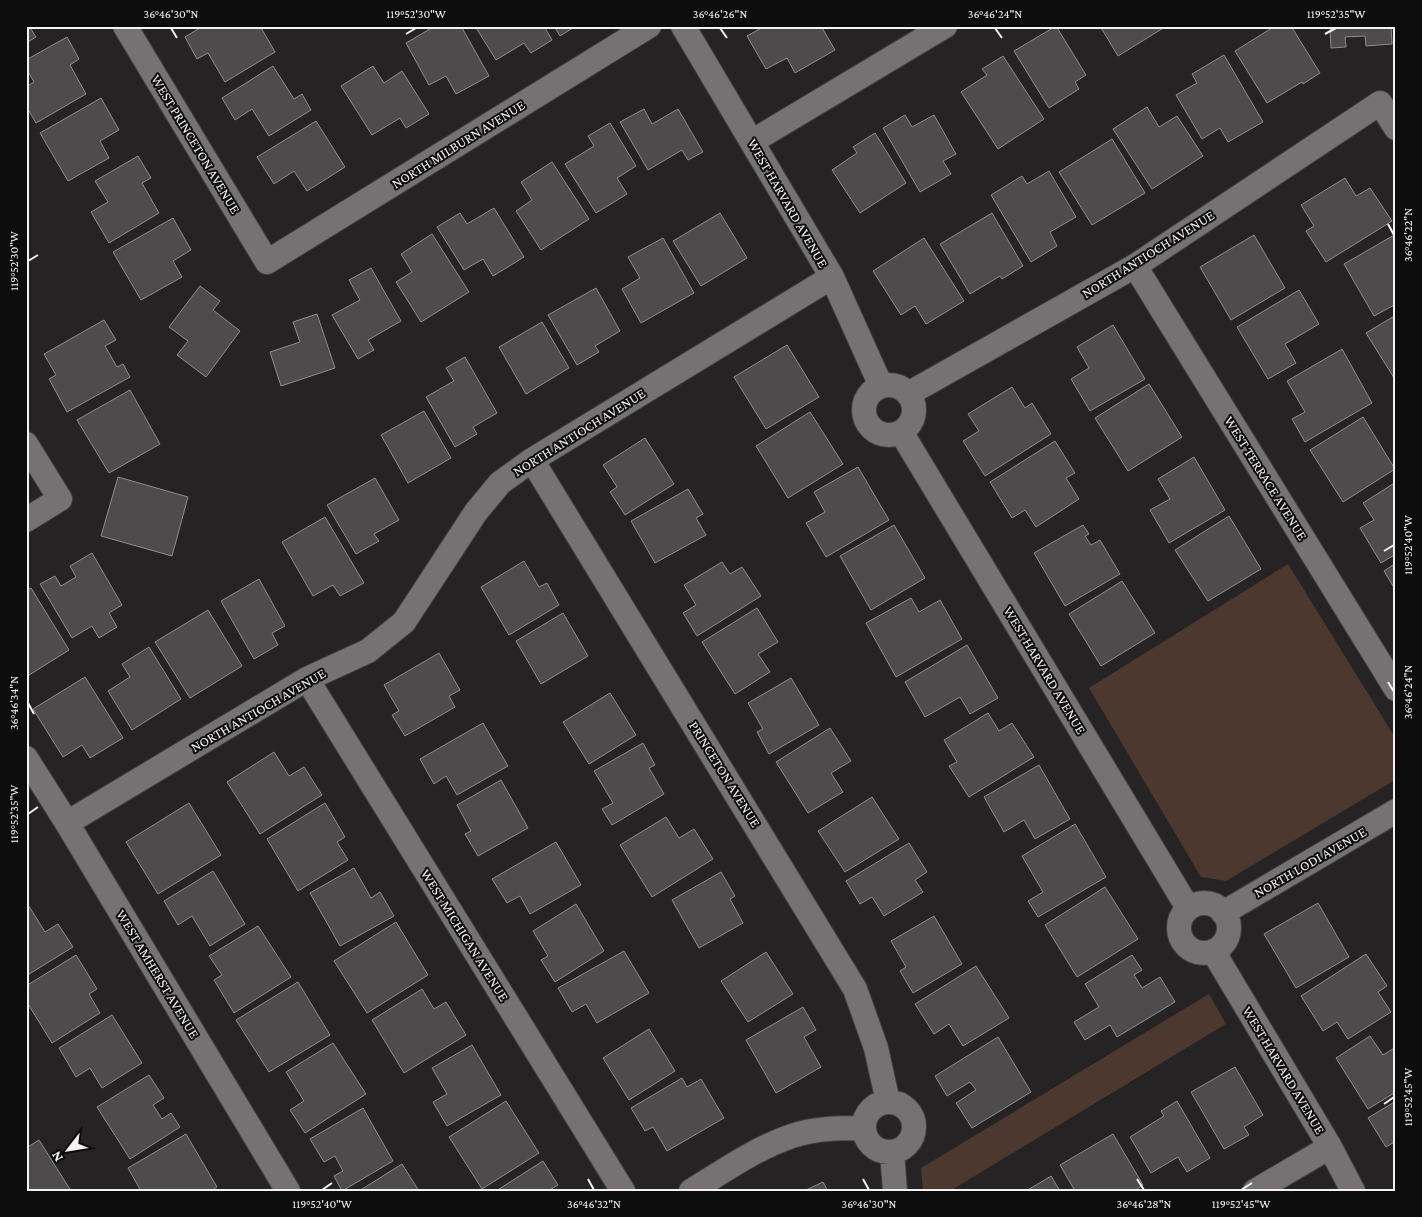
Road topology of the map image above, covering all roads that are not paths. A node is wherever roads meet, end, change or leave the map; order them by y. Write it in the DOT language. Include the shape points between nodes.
graph roads {
  1 [pos="125,26"];
  2 [pos="650,26"];
  3 [pos="683,26"];
  4 [pos="945,26"];
  5 [pos="1396,128"];
  6 [pos="753,141"];
  7 [pos="267,262"];
  8 [pos="1135,266"];
  9 [pos="832,277"];
  10 [pos="881,386"];
  11 [pos="908,394"];
  12 [pos="901,432"];
  13 [pos="26,444"];
  14 [pos="532,460"];
  15 [pos="26,520"];
  16 [pos="307,679"];
  17 [pos="1396,690"];
  18 [pos="26,758"];
  19 [pos="1396,812"];
  20 [pos="67,823"];
  21 [pos="1188,908"];
  22 [pos="1224,913"];
  23 [pos="1213,951"];
  24 [pos="888,1102"];
  25 [pos="864,1128"];
  26 [pos="1330,1147"];
  27 [pos="892,1152"];
  28 [pos="288,1191"];
  29 [pos="623,1191"];
  30 [pos="691,1191"];
  31 [pos="895,1191"];
  32 [pos="1255,1191"];
  33 [pos="1353,1191"];
  1 -- 7 [label="street, WEST PRINCETON AVENUE"];
  2 -- 7 [label="street, NORTH MILBURN AVENUE"];
  3 -- 6 [label="street, WEST HARVARD AVENUE"];
  4 -- 6 [label="street"];
  5 -- 8 [label="street, NORTH ANTIOCH AVENUE" via="1380,103"];
  6 -- 9 [label="street, WEST HARVARD AVENUE"];
  8 -- 11 [label="street, NORTH ANTIOCH AVENUE"];
  8 -- 17 [label="street, WEST TERRACE AVENUE"];
  9 -- 10 [label="street, WEST HARVARD AVENUE"];
  9 -- 14 [label="street, NORTH ANTIOCH AVENUE"];
  10 -- 11 [label="street" via="903,388"];
  10 -- 12 [label="street" via="874,389 865,403 866,420 877,432"];
  11 -- 12 [label="street" via="914,414"];
  12 -- 21 [label="street, WEST HARVARD AVENUE"];
  13 -- 15 [label="street" via="60,500"];
  14 -- 16 [label="street, NORTH ANTIOCH AVENUE" via="500,483 476,512 404,622 368,651"];
  14 -- 24 [label="street, PRINCETON AVENUE" via="855,990 876,1048"];
  16 -- 20 [label="street, NORTH ANTIOCH AVENUE"];
  16 -- 29 [label="street, WEST MICHIGAN AVENUE"];
  18 -- 20 [label="street, WEST AMHERST AVENUE"];
  19 -- 22 [label="street, NORTH LODI AVENUE"];
  20 -- 28 [label="street, WEST AMHERST AVENUE"];
  21 -- 22 [label="street" via="1195,904 1211,904"];
  21 -- 23 [label="street" via="1179,921 1180,937 1190,949"];
  22 -- 23 [label="street" via="1228,934 1220,947"];
  23 -- 26 [label="street, WEST HARVARD AVENUE"];
  24 -- 25 [label="street" via="870,1110"];
  24 -- 27 [label="street" via="901,1104 914,1120 911,1140"];
  25 -- 27 [label="street" via="872,1144 879,1150"];
  25 -- 30 [label="street" via="832,1128 794,1135 761,1148"];
  26 -- 32 [label="street"];
  26 -- 33 [label="street, WEST HARVARD AVENUE"];
  27 -- 31 [label="street"];
}
